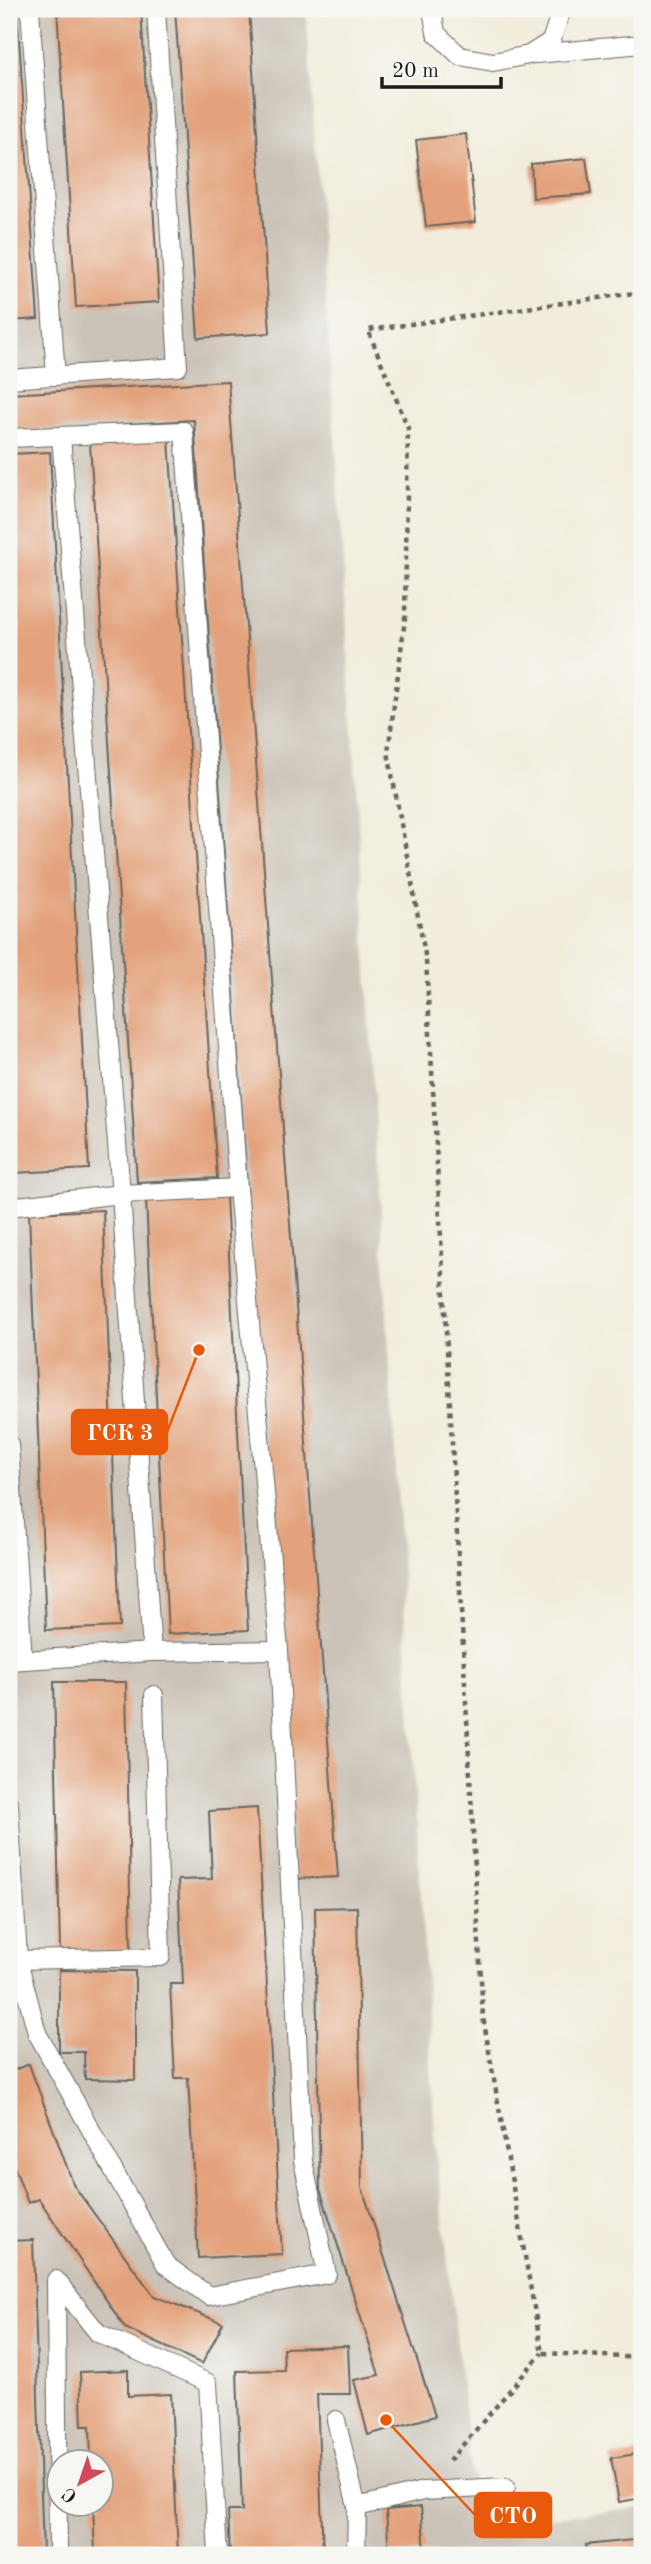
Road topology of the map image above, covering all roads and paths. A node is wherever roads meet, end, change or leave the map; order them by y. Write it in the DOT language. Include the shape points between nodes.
graph roads {
  1 [pos="30,9"];
  2 [pos="156,9"];
  3 [pos="432,9"];
  4 [pos="562,9"];
  5 [pos="642,44"];
  6 [pos="529,55"];
  7 [pos="642,292"];
  8 [pos="55,376"];
  9 [pos="9,379"];
  10 [pos="61,436"];
  11 [pos="9,438"];
  12 [pos="238,1188"];
  13 [pos="121,1194"];
  14 [pos="9,1208"];
  15 [pos="9,1444"];
  16 [pos="279,1650"];
  17 [pos="152,1651"];
  18 [pos="16,1661"];
  19 [pos="155,1695"];
  20 [pos="9,1804"];
  21 [pos="18,1960"];
  22 [pos="542,2353"];
  23 [pos="642,2358"];
  24 [pos="336,2420"];
  25 [pos="506,2487"];
  26 [pos="423,2491"];
  27 [pos="357,2507"];
  28 [pos="58,2555"];
  29 [pos="218,2555"];
  30 [pos="356,2555"];
  1 -- 8 [label="lane"];
  2 -- 8 [label="lane" via="178,367"];
  3 -- 6 [label="lane" via="436,33 460,56 493,62"];
  4 -- 6 [label="lane" via="551,41"];
  5 -- 6 [label="lane"];
  7 -- 22 [label="path" via="369,330 408,428 405,619 388,752 426,960 483,2017"];
  8 -- 9 [label="lane"];
  10 -- 11 [label="lane"];
  10 -- 12 [label="lane" via="184,431"];
  10 -- 13 [label="lane"];
  12 -- 13 [label="lane"];
  12 -- 16 [label="lane"];
  13 -- 14 [label="lane"];
  13 -- 17 [label="lane"];
  15 -- 18 [label="lane"];
  16 -- 17 [label="lane"];
  16 -- 21 [label="lane" via="303,2161 327,2274 209,2296 166,2265 37,2034"];
  17 -- 18 [label="lane"];
  19 -- 21 [label="lane" via="161,1957"];
  20 -- 21 [label="lane"];
  22 -- 23 [label="path"];
  22 -- 26 [label="path"];
  24 -- 27 [label="lane"];
  25 -- 26 [label="lane"];
  26 -- 27 [label="lane"];
  27 -- 30 [label="lane"];
  28 -- 29 [label="lane" via="56,2280 98,2333 208,2384"];
}
